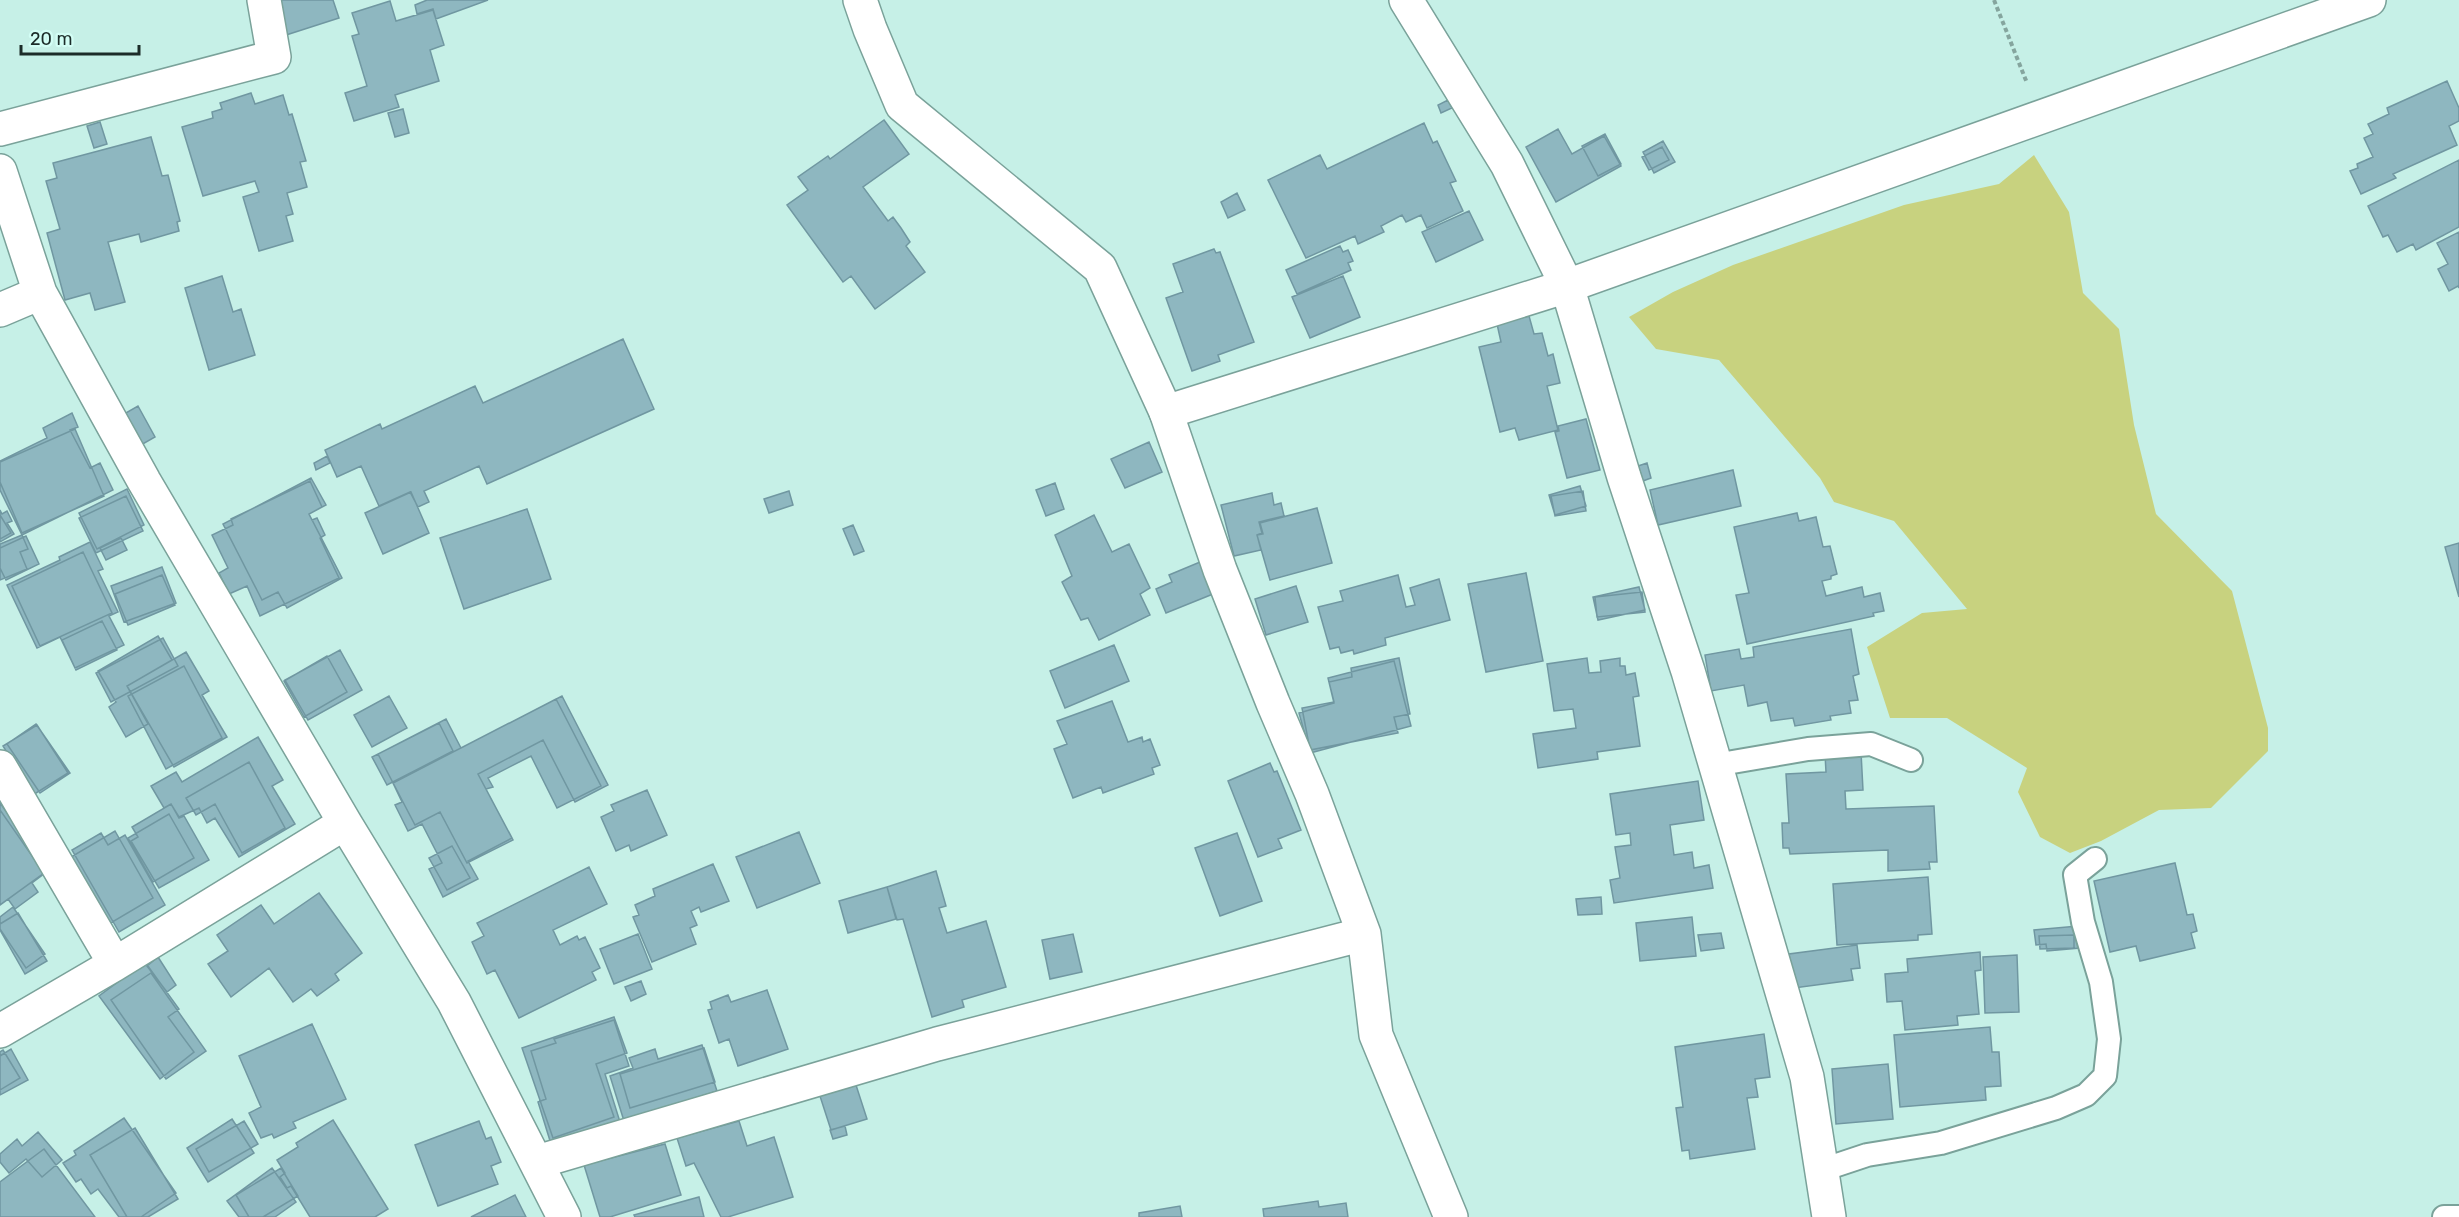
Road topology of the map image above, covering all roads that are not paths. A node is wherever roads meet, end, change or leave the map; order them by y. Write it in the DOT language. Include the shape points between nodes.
graph roads {
  1 [pos="264,0"];
  2 [pos="860,0"];
  3 [pos="1406,0"];
  4 [pos="2369,0"];
  5 [pos="0,129"];
  6 [pos="0,171"];
  7 [pos="1567,286"];
  8 [pos="40,293"];
  9 [pos="0,310"];
  10 [pos="1166,412"];
  11 [pos="1911,760"];
  12 [pos="1715,765"];
  13 [pos="0,767"];
  14 [pos="345,824"];
  15 [pos="2095,860"];
  16 [pos="1364,934"];
  17 [pos="115,964"];
  18 [pos="0,1031"];
  19 [pos="537,1162"];
  20 [pos="1822,1170"];
  21 [pos="564,1217"];
  22 [pos="1451,1217"];
  23 [pos="1829,1217"];
  24 [pos="2444,1217"];
  25 [pos="2459,1217"];
  1 -- 5 [label="street" via="273,57"];
  2 -- 10 [label="street" via="902,105 1100,268"];
  3 -- 7 [label="street" via="1507,164"];
  4 -- 7 [label="street"];
  6 -- 8 [label="street"];
  7 -- 10 [label="street"];
  7 -- 12 [label="street"];
  8 -- 9 [label="street"];
  8 -- 14 [label="street" via="144,481"];
  10 -- 16 [label="street" via="1220,570 1312,794"];
  11 -- 12 [label="lane" via="1871,744 1808,749"];
  12 -- 20 [label="street" via="1808,1077"];
  13 -- 17 [label="street"];
  14 -- 17 [label="street"];
  14 -- 19 [label="street" via="454,1002"];
  15 -- 20 [label="lane" via="2075,875 2108,1028 2105,1076 2086,1095 2056,1108 1941,1143 1867,1155"];
  16 -- 19 [label="street" via="937,1044"];
  16 -- 22 [label="street" via="1376,1035"];
  17 -- 18 [label="street"];
  19 -- 21 [label="street"];
  20 -- 23 [label="street"];
  24 -- 25 [label="lane"];
}
